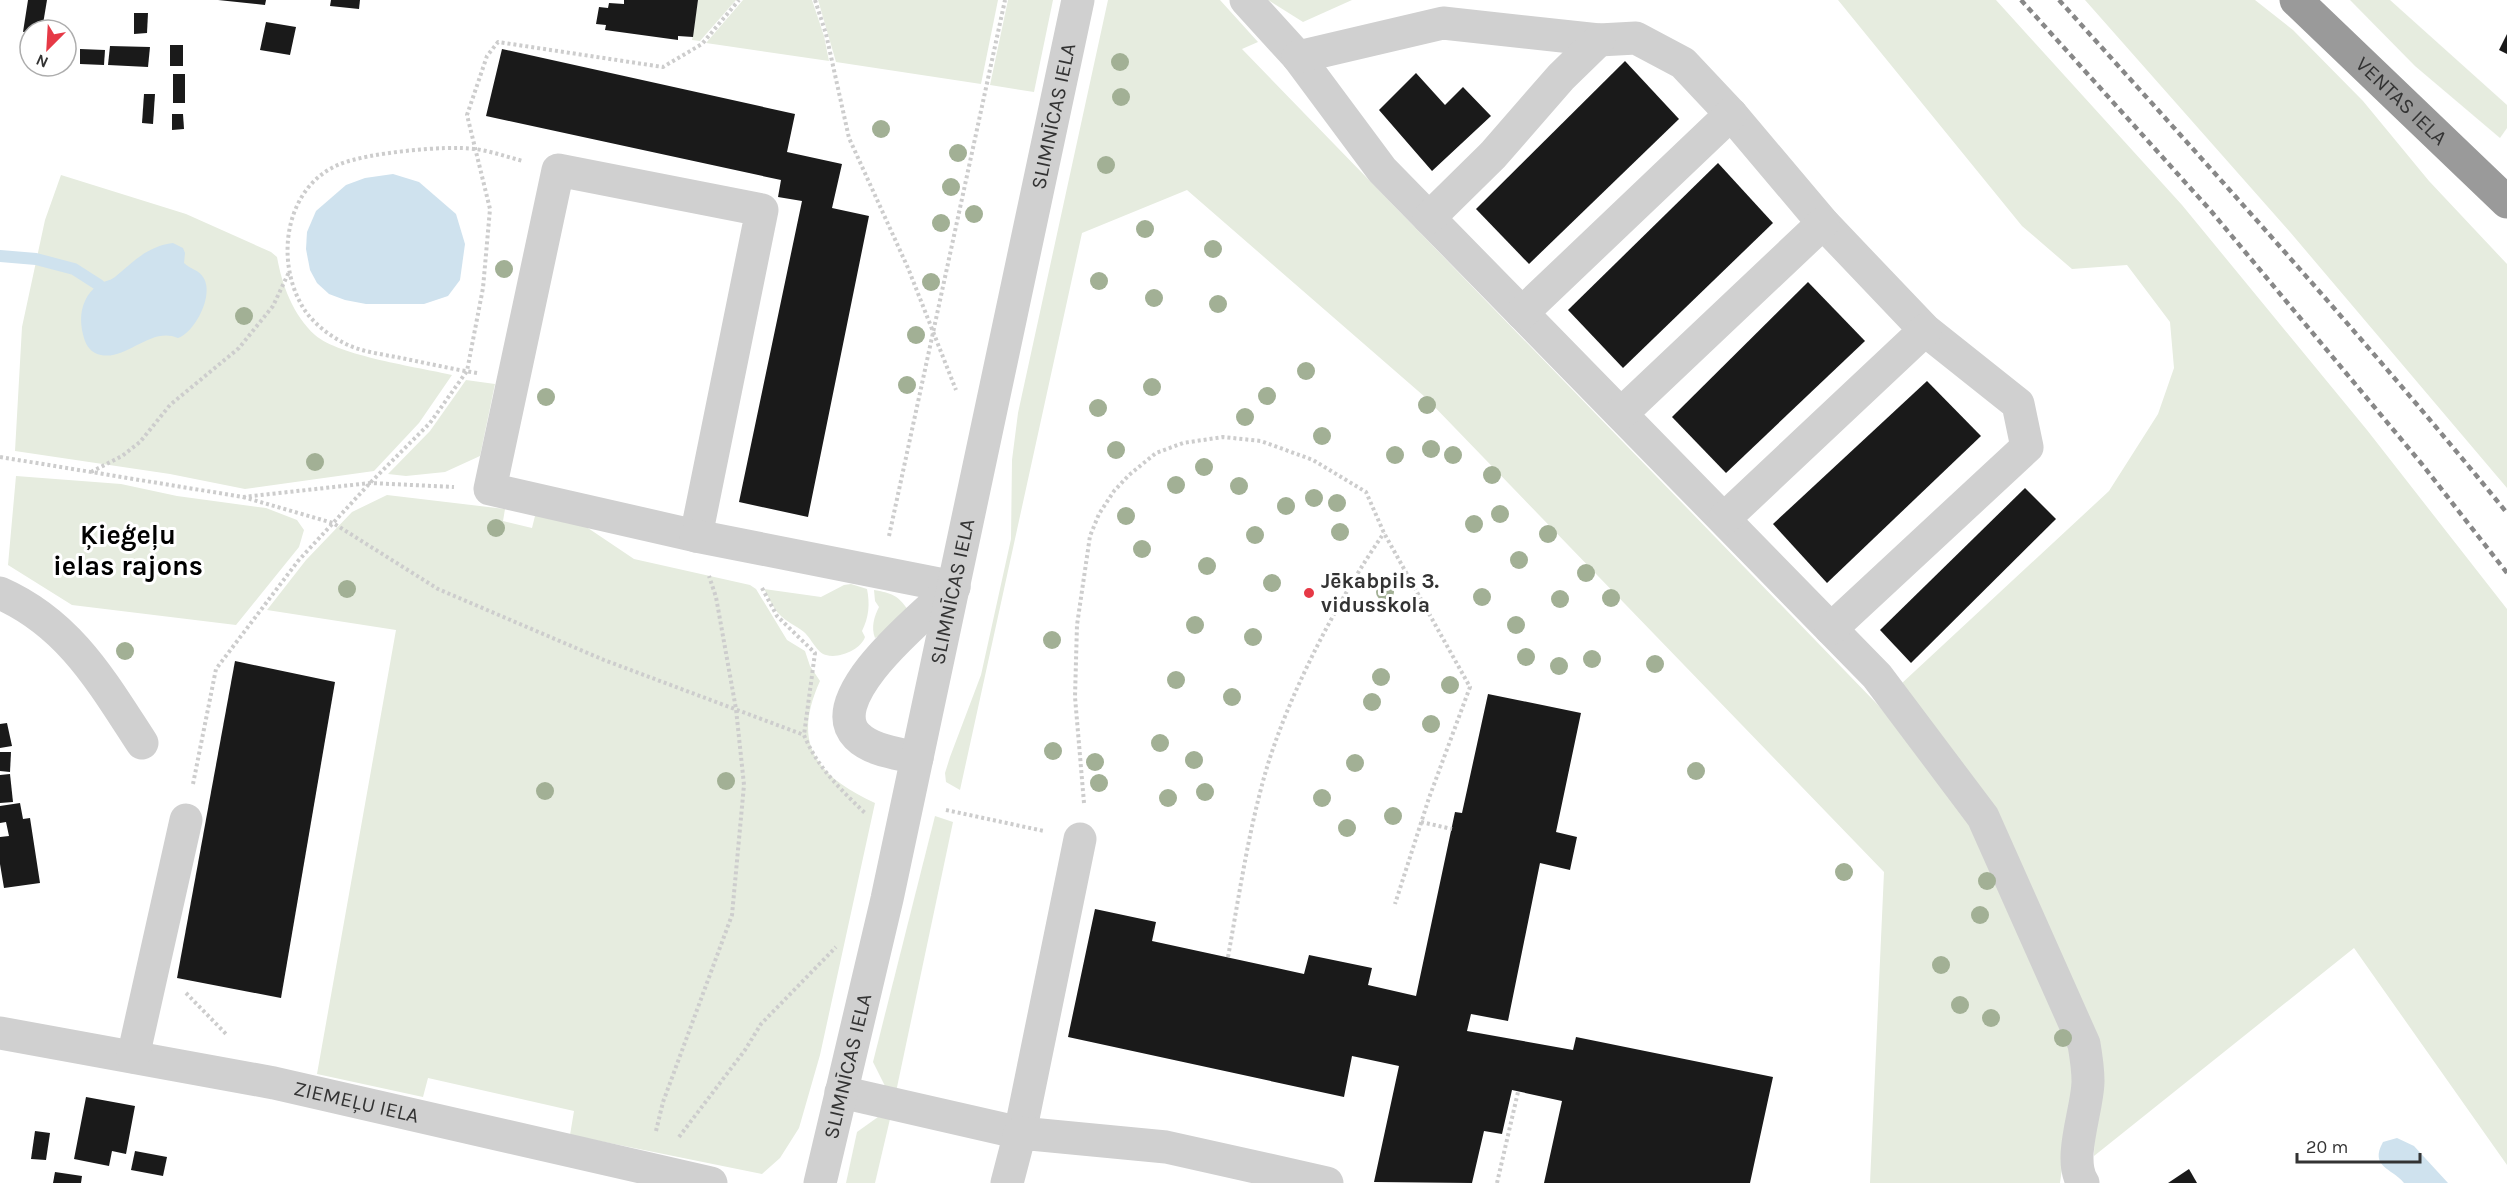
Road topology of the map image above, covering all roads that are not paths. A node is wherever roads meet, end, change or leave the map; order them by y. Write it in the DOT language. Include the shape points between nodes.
graph roads {
  1 [pos="1078,0"];
  2 [pos="1245,0"];
  3 [pos="2296,0"];
  4 [pos="1599,40"];
  5 [pos="1298,57"];
  6 [pos="1731,114"];
  7 [pos="2507,201"];
  8 [pos="1428,218"];
  9 [pos="1823,223"];
  10 [pos="1522,313"];
  11 [pos="1925,330"];
  12 [pos="1621,414"];
  13 [pos="1724,519"];
  14 [pos="696,536"];
  15 [pos="954,587"];
  16 [pos="0,593"];
  17 [pos="1831,628"];
  18 [pos="142,743"];
  19 [pos="917,758"];
  20 [pos="186,820"];
  21 [pos="1080,839"];
  22 [pos="0,1033"];
  23 [pos="133,1057"];
  24 [pos="841,1092"];
  25 [pos="1020,1132"];
  26 [pos="598,1171"];
  27 [pos="711,1183"];
  28 [pos="820,1183"];
  29 [pos="1006,1183"];
  30 [pos="1327,1183"];
  31 [pos="2083,1183"];
  1 -- 15 [label="street, SLIMNĪCAS IELA"];
  2 -- 5 [label="street"];
  3 -- 7 [label="highway, VENTAS IELA"];
  4 -- 5 [label="street" via="1443,23"];
  4 -- 6 [label="street" via="1636,38 1683,63"];
  4 -- 8 [label="street" via="1560,77 1493,155"];
  5 -- 8 [label="street" via="1382,170"];
  6 -- 9 [label="street"];
  6 -- 10 [label="street"];
  8 -- 10 [label="street"];
  9 -- 11 [label="street"];
  9 -- 12 [label="street"];
  10 -- 12 [label="street"];
  11 -- 13 [label="street"];
  11 -- 17 [label="street" via="2018,404 2027,447"];
  12 -- 13 [label="street"];
  13 -- 17 [label="street"];
  14 -- 14 [label="street" via="762,210 558,171 490,489"];
  14 -- 15 [label="street"];
  15 -- 19 [label="street, SLIMNĪCAS IELA"];
  15 -- 19 [label="street" via="875,662 849,710 850,725 867,744"];
  16 -- 18 [label="street" via="57,629 92,666"];
  17 -- 31 [label="street" via="1877,676 1983,817 2084,1044 2088,1080 2077,1155"];
  19 -- 24 [label="street, SLIMNĪCAS IELA"];
  20 -- 23 [label="street"];
  21 -- 25 [label="street"];
  22 -- 23 [label="street, ZIEMEĻU IELA"];
  23 -- 26 [label="street, ZIEMEĻU IELA" via="274,1083"];
  24 -- 25 [label="street"];
  24 -- 28 [label="street, SLIMNĪCAS IELA"];
  25 -- 29 [label="street"];
  25 -- 30 [label="street" via="1166,1147"];
  26 -- 27 [label="street, ZIEMEĻU IELA" via="648,1169"];
}
